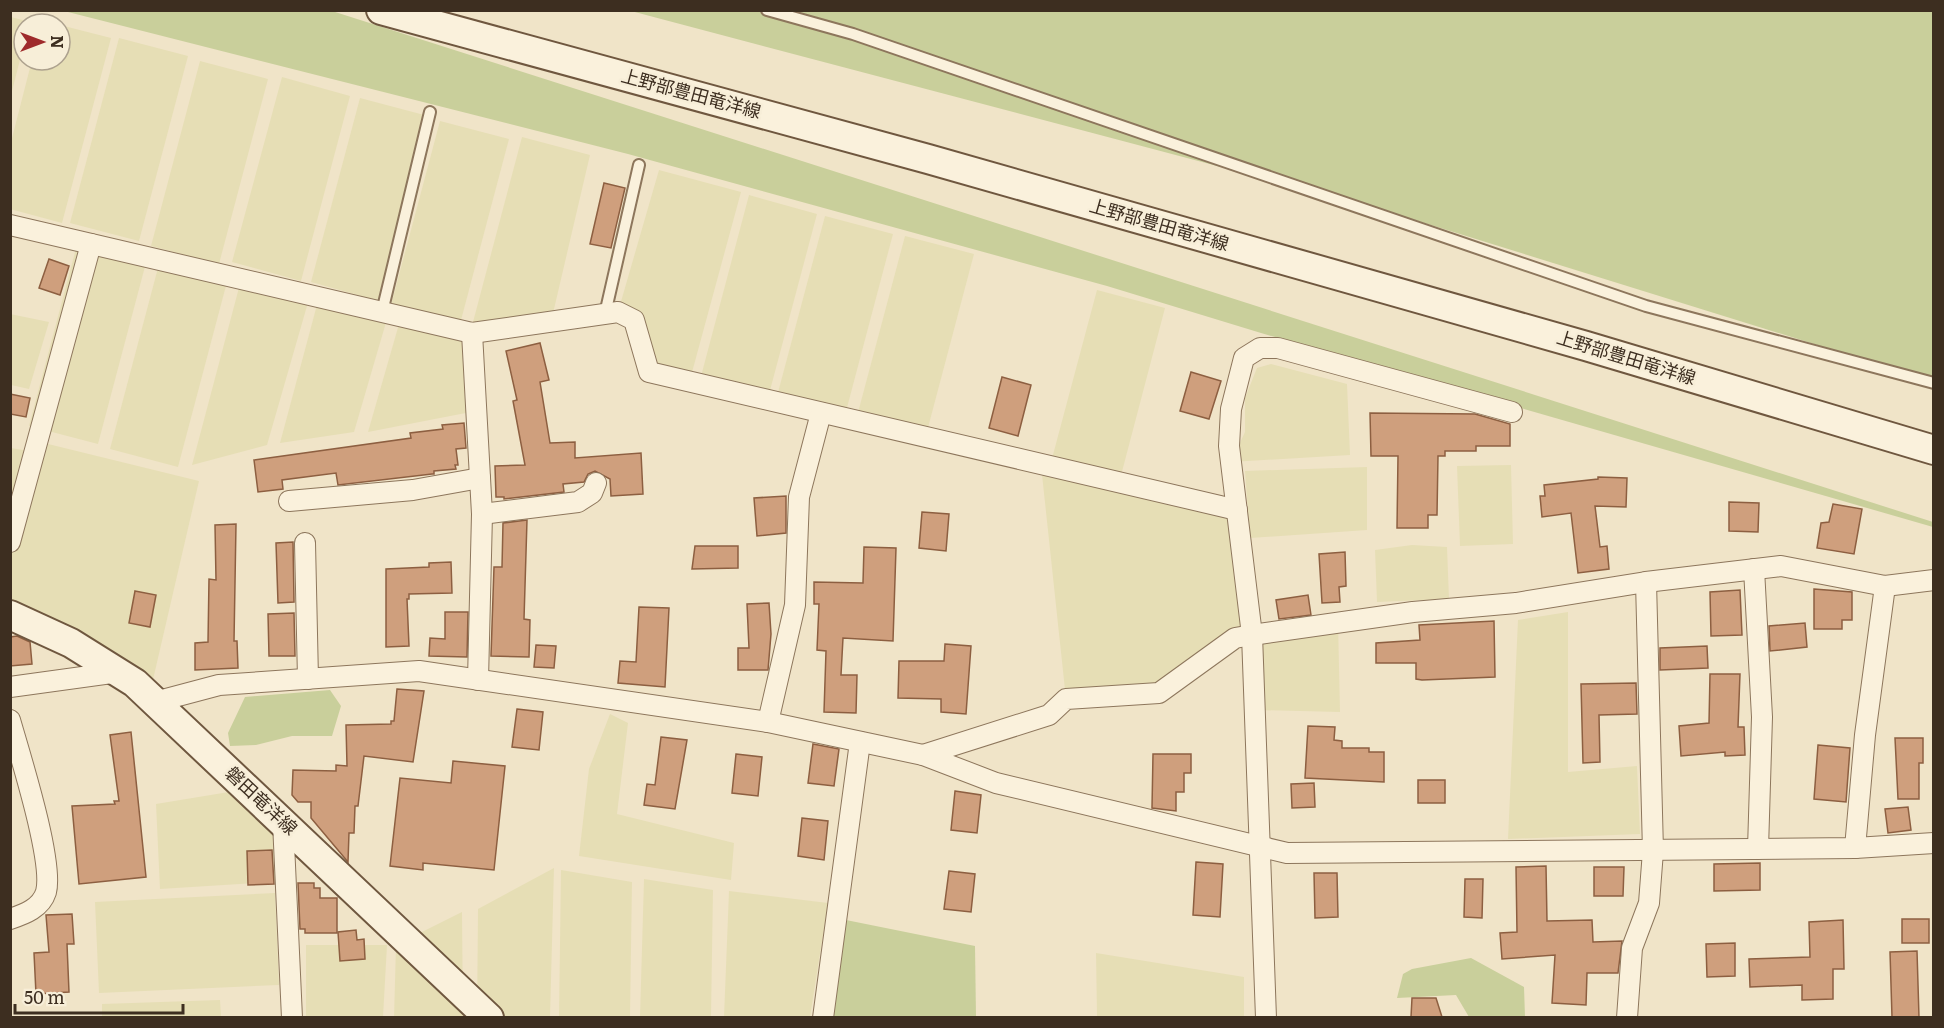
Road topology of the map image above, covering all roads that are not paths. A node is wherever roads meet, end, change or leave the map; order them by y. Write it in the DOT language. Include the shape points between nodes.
graph roads {
  1 [pos="381,10"];
  2 [pos="767,10"];
  3 [pos="430,112"];
  4 [pos="639,165"];
  5 [pos="10,225"];
  6 [pos="91,244"];
  7 [pos="382,312"];
  8 [pos="605,314"];
  9 [pos="472,333"];
  10 [pos="1934,383"];
  11 [pos="1512,412"];
  12 [pos="821,413"];
  13 [pos="1934,450"];
  14 [pos="480,478"];
  15 [pos="596,483"];
  16 [pos="289,501"];
  17 [pos="1237,510"];
  18 [pos="482,514"];
  19 [pos="10,542"];
  20 [pos="305,543"];
  21 [pos="1754,569"];
  22 [pos="1934,580"];
  23 [pos="1646,582"];
  24 [pos="1885,586"];
  25 [pos="10,615"];
  26 [pos="1252,635"];
  27 [pos="118,672"];
  28 [pos="308,679"];
  29 [pos="478,680"];
  30 [pos="10,687"];
  31 [pos="155,702"];
  32 [pos="10,720"];
  33 [pos="768,722"];
  34 [pos="860,742"];
  35 [pos="923,755"];
  36 [pos="283,822"];
  37 [pos="1934,843"];
  38 [pos="1855,848"];
  39 [pos="1262,849"];
  40 [pos="1758,849"];
  41 [pos="1653,850"];
  42 [pos="10,919"];
  43 [pos="292,1017"];
  44 [pos="489,1017"];
  45 [pos="823,1017"];
  46 [pos="1266,1017"];
  47 [pos="1627,1017"];
  1 -- 13 [label="main road, 上野部豊田竜洋線" via="939,162"];
  2 -- 10 [label="lane" via="853,34 1646,306"];
  3 -- 7 [label="lane"];
  4 -- 8 [label="lane"];
  5 -- 6 [label="street"];
  6 -- 7 [label="street"];
  6 -- 19 [label="street"];
  7 -- 9 [label="street"];
  8 -- 9 [label="street"];
  8 -- 12 [label="street" via="618,312 634,320 649,372"];
  9 -- 14 [label="street"];
  11 -- 17 [label="street" via="1278,348 1260,348 1244,358 1231,409 1228,446"];
  12 -- 17 [label="street"];
  12 -- 33 [label="street" via="799,497 795,605"];
  14 -- 16 [label="street" via="413,490"];
  14 -- 18 [label="street"];
  15 -- 18 [label="street" via="592,493 578,502"];
  17 -- 26 [label="street"];
  18 -- 29 [label="street"];
  20 -- 28 [label="street"];
  21 -- 23 [label="street"];
  21 -- 24 [label="street" via="1782,566"];
  21 -- 40 [label="street" via="1762,717"];
  22 -- 24 [label="street"];
  23 -- 26 [label="street" via="1516,603 1413,612"];
  23 -- 41 [label="street"];
  24 -- 38 [label="street"];
  25 -- 27 [label="main road, 磐田竜洋線" via="71,643"];
  26 -- 35 [label="street" via="1235,638 1159,693 1066,699 1049,715"];
  26 -- 39 [label="street"];
  27 -- 30 [label="street"];
  27 -- 31 [label="main road, 磐田竜洋線"];
  28 -- 29 [label="street" via="419,671"];
  28 -- 31 [label="street" via="219,685"];
  29 -- 33 [label="street"];
  31 -- 36 [label="main road, 磐田竜洋線"];
  32 -- 42 [label="street" via="45,854 46,892 35,909"];
  33 -- 34 [label="street"];
  34 -- 35 [label="street"];
  34 -- 45 [label="street"];
  35 -- 39 [label="street" via="996,783"];
  36 -- 43 [label="street"];
  36 -- 44 [label="main road, 磐田竜洋線"];
  37 -- 38 [label="street"];
  38 -- 40 [label="street"];
  39 -- 41 [label="street" via="1287,853"];
  39 -- 46 [label="street"];
  40 -- 41 [label="street"];
  41 -- 47 [label="street" via="1649,903 1632,948"];
}
